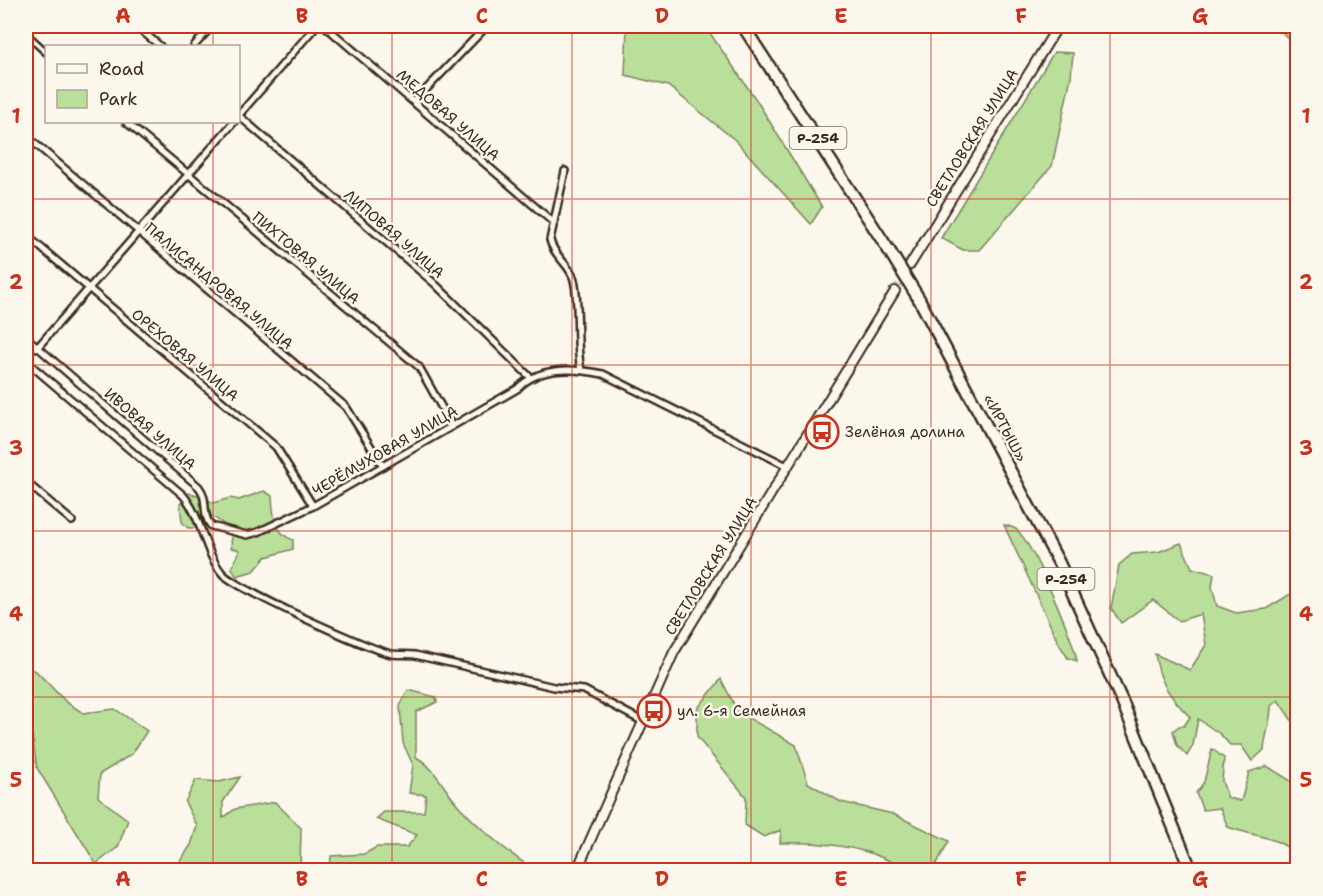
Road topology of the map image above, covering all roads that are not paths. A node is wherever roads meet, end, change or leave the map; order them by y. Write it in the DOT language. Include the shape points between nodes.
graph roads {
  1 [pos="136,26"];
  2 [pos="212,26"];
  3 [pos="316,26"];
  4 [pos="326,26"];
  5 [pos="484,26"];
  6 [pos="743,26"];
  7 [pos="1058,26"];
  8 [pos="26,34"];
  9 [pos="159,45"];
  10 [pos="195,45"];
  11 [pos="45,51"];
  12 [pos="415,101"];
  13 [pos="240,114"];
  14 [pos="240,116"];
  15 [pos="127,123"];
  16 [pos="233,123"];
  17 [pos="26,136"];
  18 [pos="565,171"];
  19 [pos="188,175"];
  20 [pos="554,223"];
  21 [pos="136,232"];
  22 [pos="26,236"];
  23 [pos="910,266"];
  24 [pos="87,288"];
  25 [pos="895,291"];
  26 [pos="26,337"];
  27 [pos="37,348"];
  28 [pos="26,362"];
  29 [pos="581,370"];
  30 [pos="530,377"];
  31 [pos="452,426"];
  32 [pos="382,466"];
  33 [pos="789,467"];
  34 [pos="26,482"];
  35 [pos="313,506"];
  36 [pos="72,521"];
  37 [pos="246,534"];
  38 [pos="642,721"];
  39 [pos="578,870"];
  40 [pos="1191,870"];
  1 -- 9 [label="street"];
  2 -- 10 [label="street"];
  3 -- 13 [label="street"];
  4 -- 12 [label="street, МЕДОВАЯ УЛИЦА"];
  5 -- 12 [label="street"];
  6 -- 40 [label="highway, «ИРТЫШ» / Р-254, bridge" via="919,299 1059,563 1122,700"];
  7 -- 23 [label="street, СВЕТЛОВСКАЯ УЛИЦА"];
  8 -- 11 [label="street"];
  12 -- 20 [label="street, МЕДОВАЯ УЛИЦА"];
  14 -- 30 [label="street, ЛИПОВАЯ УЛИЦА" via="434,283"];
  15 -- 19 [label="street, ПИХТОВАЯ УЛИЦА"];
  16 -- 19 [label="street"];
  17 -- 21 [label="street, ПАЛИСАНДРОВАЯ УЛИЦА"];
  18 -- 20 [label="street"];
  19 -- 21 [label="street"];
  19 -- 31 [label="street, ПИХТОВАЯ УЛИЦА" via="419,368"];
  20 -- 29 [label="street" via="552,251 574,280"];
  21 -- 24 [label="street"];
  21 -- 32 [label="street, ПАЛИСАНДРОВАЯ УЛИЦА" via="346,407"];
  22 -- 24 [label="street, ОРЕХОВАЯ УЛИЦА"];
  24 -- 27 [label="street"];
  24 -- 35 [label="street, ОРЕХОВАЯ УЛИЦА" via="276,447"];
  25 -- 33 [label="street, СВЕТЛОВСКАЯ УЛИЦА"];
  26 -- 27 [label="street, ИВОВАЯ УЛИЦА"];
  27 -- 37 [label="street, ИВОВАЯ УЛИЦА" via="199,487 211,526"];
  28 -- 38 [label="street, ИВОВАЯ УЛИЦА" via="183,495 224,575 290,612 392,654 415,655 584,690"];
  29 -- 30 [label="street"];
  29 -- 33 [label="street" via="603,374"];
  30 -- 31 [label="street, ЧЕРЁМУХОВАЯ УЛИЦА" via="517,389"];
  31 -- 32 [label="street, ЧЕРЁМУХОВАЯ УЛИЦА"];
  32 -- 35 [label="street, ЧЕРЁМУХОВАЯ УЛИЦА"];
  33 -- 38 [label="street, СВЕТЛОВСКАЯ УЛИЦА" via="674,652"];
  34 -- 36 [label="street"];
  35 -- 37 [label="street, ЧЕРЁМУХОВАЯ УЛИЦА"];
  38 -- 39 [label="street, СВЕТЛОВСКАЯ УЛИЦА"];
}
